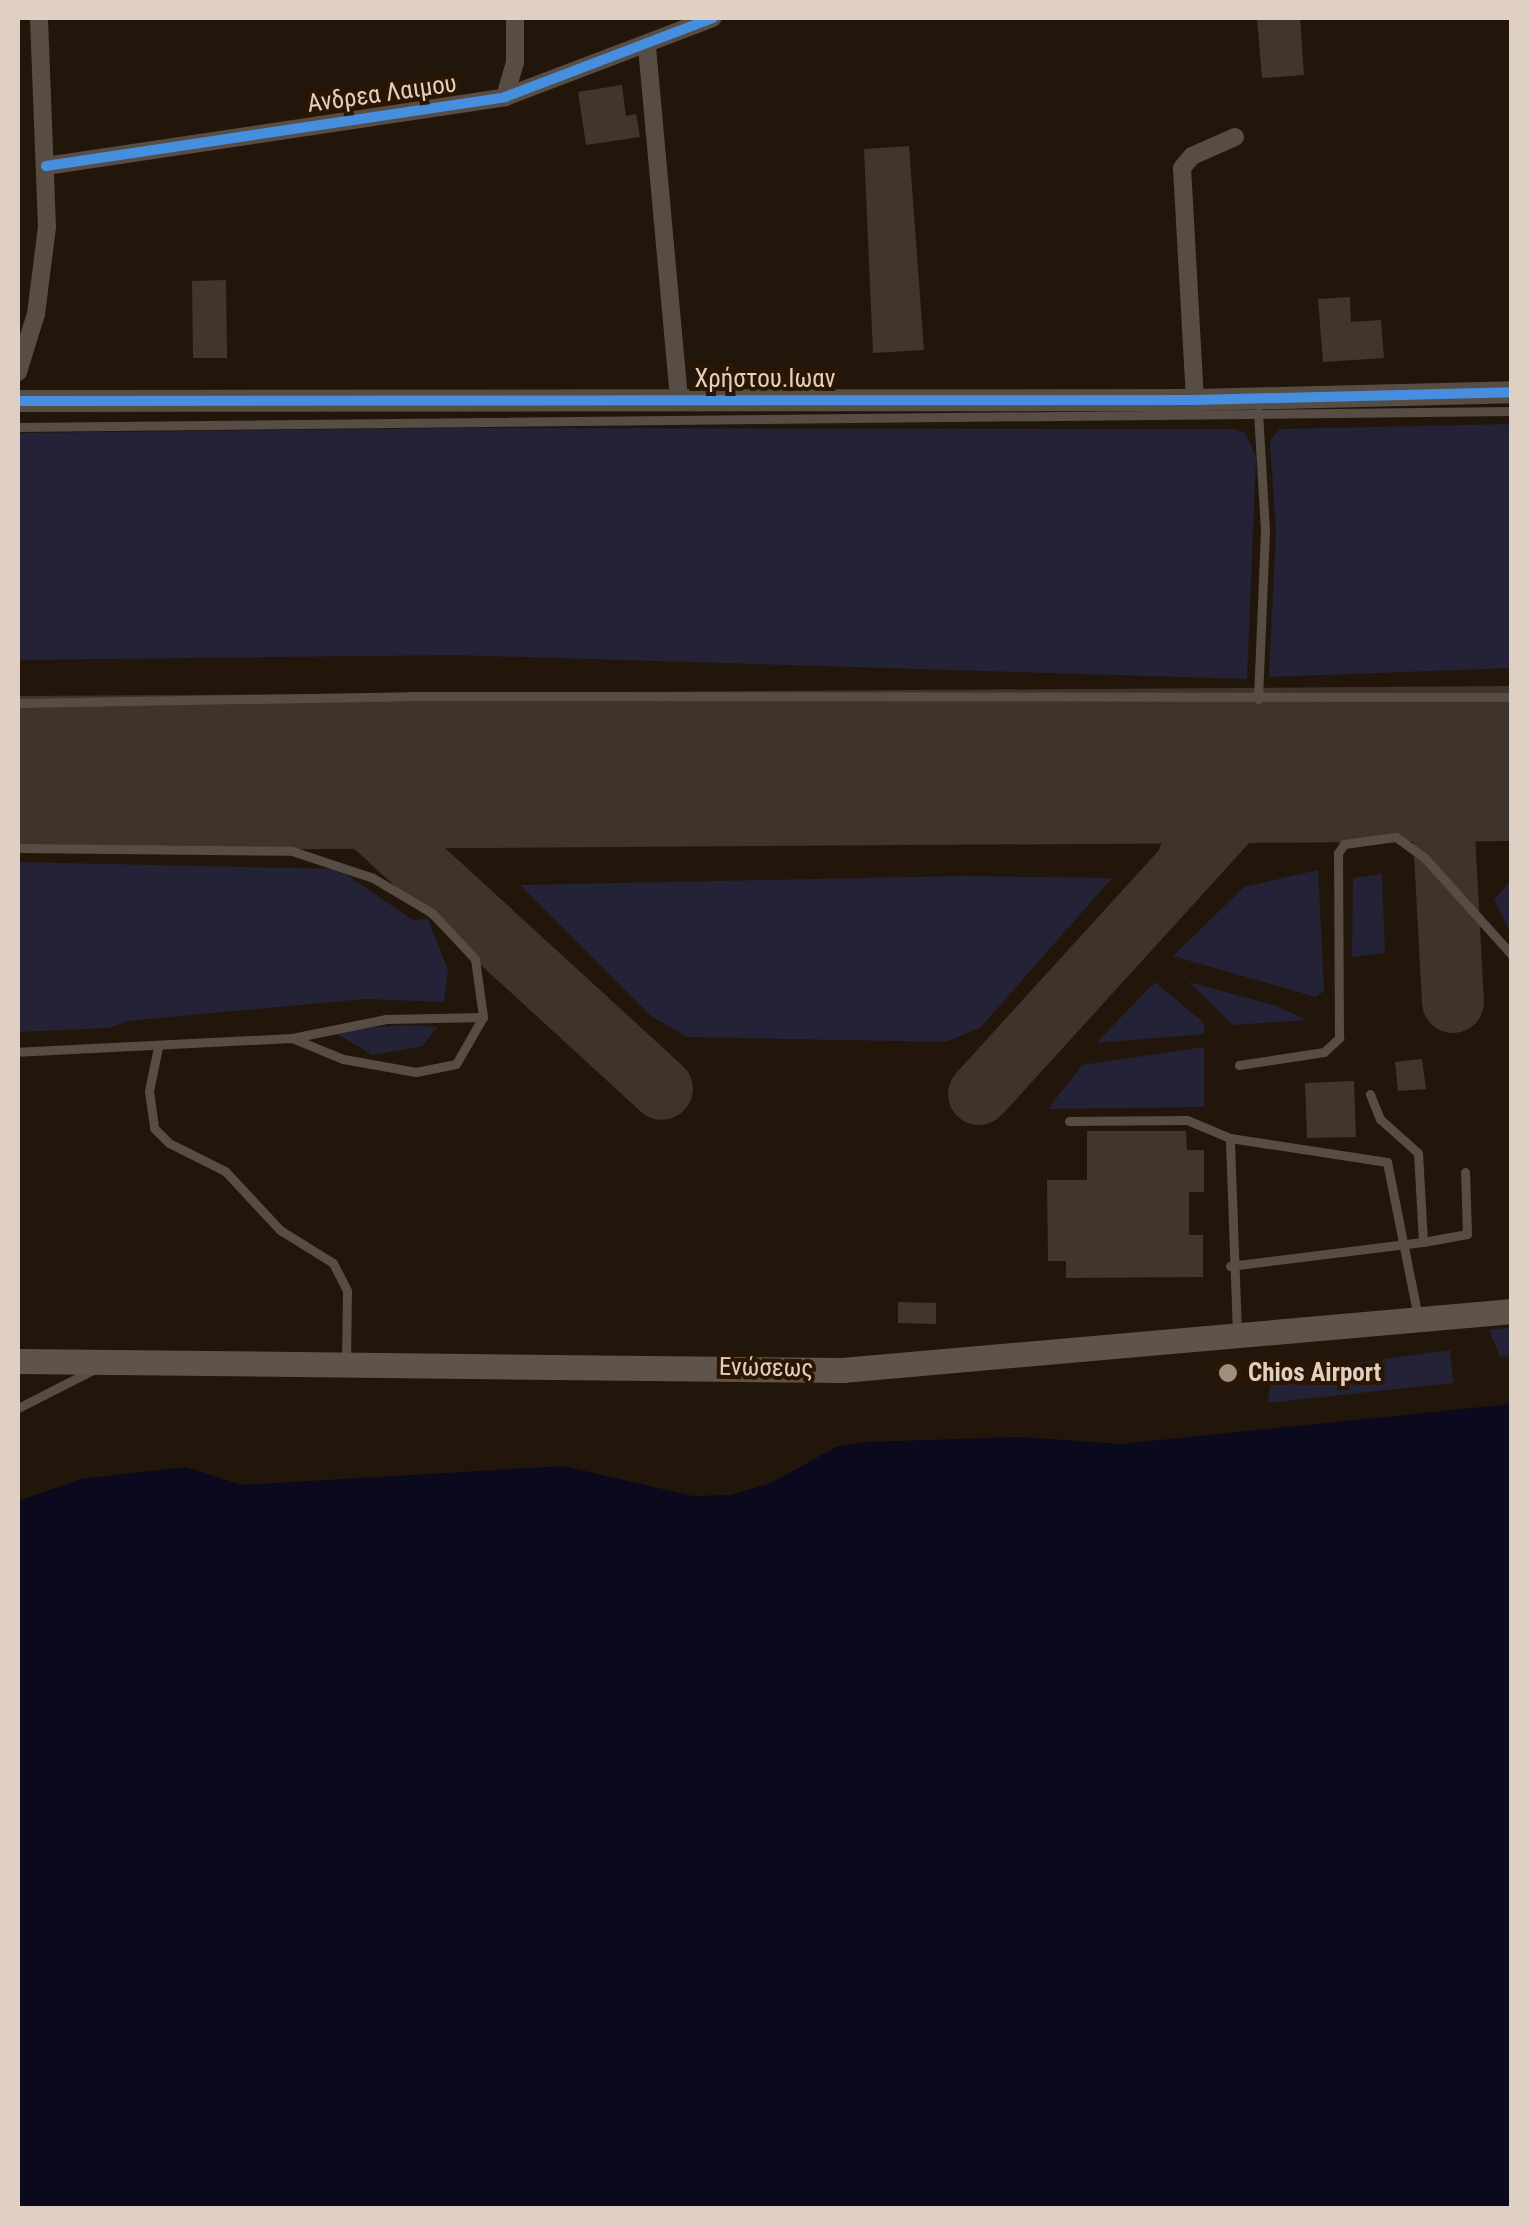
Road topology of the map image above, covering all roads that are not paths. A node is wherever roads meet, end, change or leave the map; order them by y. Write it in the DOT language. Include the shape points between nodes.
graph roads {
  1 [pos="40,18"];
  2 [pos="516,18"];
  3 [pos="712,18"];
  4 [pos="647,48"];
  5 [pos="505,97"];
  6 [pos="1235,137"];
  7 [pos="46,166"];
  8 [pos="18,372"];
  9 [pos="1512,392"];
  10 [pos="679,399"];
  11 [pos="1194,400"];
  12 [pos="18,401"];
  13 [pos="1512,411"];
  14 [pos="1258,412"];
  15 [pos="18,427"];
  16 [pos="1512,697"];
  17 [pos="1258,699"];
  18 [pos="18,703"];
  19 [pos="18,848"];
  20 [pos="1512,955"];
  21 [pos="483,1017"];
  22 [pos="292,1038"];
  23 [pos="158,1047"];
  24 [pos="18,1052"];
  25 [pos="1239,1065"];
  26 [pos="1370,1094"];
  27 [pos="1069,1122"];
  28 [pos="1230,1138"];
  29 [pos="1466,1172"];
  30 [pos="1422,1242"];
  31 [pos="1406,1247"];
  32 [pos="1230,1266"];
  33 [pos="1512,1311"];
  34 [pos="1419,1320"];
  35 [pos="1237,1336"];
  36 [pos="346,1360"];
  37 [pos="18,1361"];
  38 [pos="110,1361"];
  39 [pos="18,1408"];
  1 -- 7 [label="street"];
  2 -- 5 [label="street" via="515,62"];
  3 -- 4 [label="street, Ανδρεα Λαιμου"];
  4 -- 5 [label="street, Ανδρεα Λαιμου"];
  4 -- 10 [label="street"];
  5 -- 7 [label="street, Ανδρεα Λαιμου"];
  6 -- 11 [label="street" via="1192,156 1182,168"];
  7 -- 8 [label="street" via="43,277"];
  9 -- 11 [label="street, Χρήστου.Ιωαν"];
  10 -- 11 [label="street, Χρήστου.Ιωαν"];
  10 -- 12 [label="street, Χρήστου.Ιωαν"];
  13 -- 14 [label="lane"];
  14 -- 15 [label="lane"];
  14 -- 17 [label="lane" via="1265,512"];
  16 -- 17 [label="lane"];
  17 -- 18 [label="lane" via="411,696"];
  19 -- 21 [label="lane" via="292,851 372,878 432,913 475,959"];
  20 -- 25 [label="lane" via="1424,856 1396,837 1344,844 1338,852 1339,1038 1324,1052"];
  21 -- 22 [label="lane" via="386,1020"];
  21 -- 22 [label="lane" via="456,1064 416,1072 343,1059"];
  22 -- 23 [label="lane"];
  23 -- 24 [label="lane"];
  23 -- 36 [label="lane" via="149,1092 154,1128 169,1143 226,1170 280,1230 334,1263 347,1292"];
  26 -- 30 [label="lane" via="1380,1118 1418,1153"];
  27 -- 28 [label="lane" via="1187,1120"];
  28 -- 31 [label="lane" via="1377,1156 1390,1169"];
  28 -- 32 [label="lane"];
  29 -- 30 [label="lane" via="1466,1234"];
  30 -- 31 [label="lane"];
  31 -- 32 [label="lane"];
  31 -- 34 [label="lane"];
  32 -- 35 [label="lane"];
  33 -- 34 [label="main road, Ενώσεως"];
  34 -- 35 [label="main road, Ενώσεως"];
  35 -- 36 [label="main road, Ενώσεως" via="842,1370"];
  36 -- 38 [label="main road, Ενώσεως"];
  37 -- 38 [label="main road, Ενώσεως"];
  38 -- 39 [label="lane"];
}
